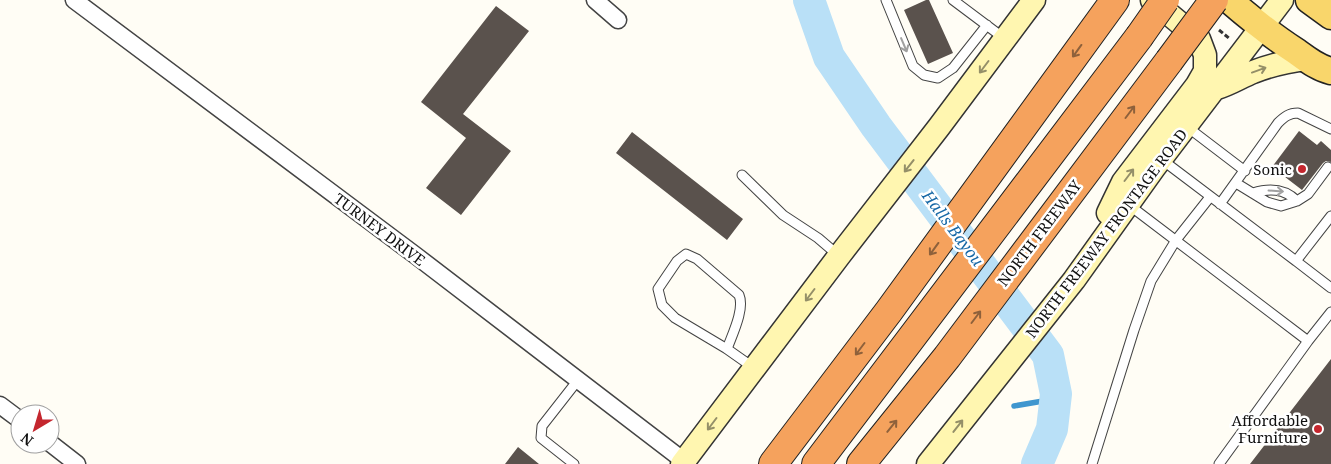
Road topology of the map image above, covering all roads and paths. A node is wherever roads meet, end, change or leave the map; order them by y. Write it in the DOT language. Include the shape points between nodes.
graph roads {
  1 [pos="74,0"];
  2 [pos="594,0"];
  3 [pos="886,0"];
  4 [pos="953,0"];
  5 [pos="1152,0"];
  6 [pos="1166,0"];
  7 [pos="1214,0"];
  8 [pos="1228,0"];
  9 [pos="1282,0"];
  10 [pos="1309,0"];
  11 [pos="1031,1"];
  12 [pos="1110,6"];
  13 [pos="1331,16"];
  14 [pos="618,20"];
  15 [pos="987,25"];
  16 [pos="1261,28"];
  17 [pos="1005,39"];
  18 [pos="1307,59"];
  19 [pos="1331,71"];
  20 [pos="1214,89"];
  21 [pos="1186,126"];
  22 [pos="1331,129"];
  23 [pos="1160,159"];
  24 [pos="1328,167"];
  25 [pos="1245,171"];
  26 [pos="742,176"];
  27 [pos="1236,183"];
  28 [pos="1252,193"];
  29 [pos="1210,197"];
  30 [pos="1297,201"];
  31 [pos="1128,204"];
  32 [pos="1220,204"];
  33 [pos="1331,216"];
  34 [pos="1176,240"];
  35 [pos="839,256"];
  36 [pos="1296,261"];
  37 [pos="1074,280"];
  38 [pos="1331,288"];
  39 [pos="1331,312"];
  40 [pos="1308,340"];
  41 [pos="727,348"];
  42 [pos="754,368"];
  43 [pos="578,380"];
  44 [pos="0,404"];
  45 [pos="10,412"];
  46 [pos="60,451"];
  47 [pos="683,463"];
  48 [pos="77,464"];
  49 [pos="574,464"];
  50 [pos="773,464"];
  51 [pos="816,464"];
  52 [pos="861,464"];
  53 [pos="928,464"];
  54 [pos="1092,464"];
  55 [pos="1219,464"];
  1 -- 43 [label="street, TURNEY DRIVE"];
  2 -- 14 [label="street"];
  3 -- 15 [label="lane, one-way" via="913,66 924,75 938,78 953,68"];
  4 -- 15 [label="lane"];
  37 -- 5 [label="main road, one-way" via="1123,182 1197,85 1204,71 1205,55 1199,39"];
  6 -- 51 [label="highway, bridge"];
  52 -- 7 [label="highway, NORTH FREEWAY, one-way, bridge" via="947,356"];
  8 -- 16 [label="main road"];
  9 -- 16 [label="main road, NORTH FREEWAY FRONTAGE ROAD"];
  10 -- 13 [label="main road"];
  11 -- 17 [label="main road"];
  12 -- 50 [label="highway, one-way"];
  15 -- 17 [label="lane"];
  16 -- 18 [label="main road"];
  16 -- 20 [label="main road, NORTH FREEWAY FRONTAGE ROAD"];
  17 -- 35 [label="main road, one-way"];
  18 -- 19 [label="main road" via="1321,69"];
  20 -- 18 [label="main road, one-way" via="1273,65"];
  20 -- 21 [label="main road, NORTH FREEWAY FRONTAGE ROAD"];
  21 -- 23 [label="main road, NORTH FREEWAY FRONTAGE ROAD"];
  21 -- 25 [label="lane"];
  22 -- 25 [label="lane" via="1292,113 1278,123"];
  23 -- 29 [label="lane"];
  23 -- 31 [label="main road, NORTH FREEWAY FRONTAGE ROAD"];
  24 -- 30 [label="lane" via="1308,194"];
  25 -- 27 [label="lane"];
  26 -- 35 [label="lane" via="783,215"];
  27 -- 28 [label="lane"];
  27 -- 32 [label="lane"];
  28 -- 30 [label="lane" via="1281,206"];
  28 -- 30 [label="lane, one-way" via="1284,191"];
  29 -- 32 [label="lane"];
  29 -- 34 [label="lane"];
  31 -- 34 [label="lane"];
  31 -- 37 [label="main road, NORTH FREEWAY FRONTAGE ROAD"];
  32 -- 36 [label="lane"];
  33 -- 36 [label="lane"];
  34 -- 40 [label="lane"];
  34 -- 54 [label="lane" via="1151,281"];
  35 -- 42 [label="main road, one-way"];
  36 -- 38 [label="lane"];
  53 -- 37 [label="main road, NORTH FREEWAY FRONTAGE ROAD, one-way"];
  39 -- 40 [label="lane"];
  40 -- 55 [label="lane"];
  41 -- 41 [label="lane" via="675,318 662,305 658,289 677,261 686,254 697,259 742,301"];
  41 -- 42 [label="lane"];
  42 -- 47 [label="main road, one-way"];
  43 -- 47 [label="street, TURNEY DRIVE"];
  43 -- 49 [label="lane" via="542,426 540,434"];
  44 -- 45 [label="street"];
  46 -- 48 [label="street"];
}
